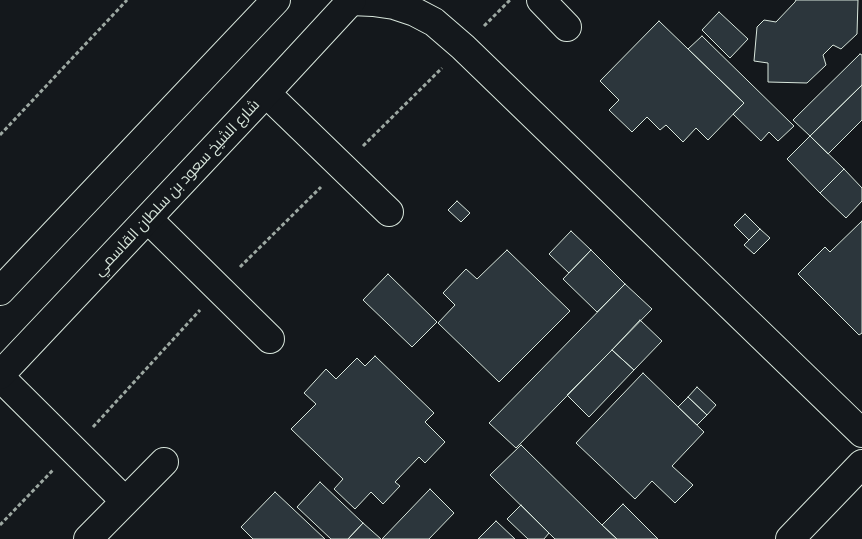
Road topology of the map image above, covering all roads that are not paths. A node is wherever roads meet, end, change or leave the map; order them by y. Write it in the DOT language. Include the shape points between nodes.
graph roads {
  1 [pos="276,0"];
  2 [pos="541,0"];
  3 [pos="352,1"];
  4 [pos="428,11"];
  5 [pos="568,26"];
  6 [pos="266,93"];
  7 [pos="389,212"];
  8 [pos="148,219"];
  9 [pos="0,291"];
  10 [pos="270,339"];
  11 [pos="0,376"];
  12 [pos="862,433"];
  13 [pos="164,462"];
  14 [pos="862,464"];
  15 [pos="125,501"];
  16 [pos="88,539"];
  17 [pos="790,539"];
  1 -- 9 [label="street"];
  2 -- 5 [label="street"];
  3 -- 4 [label="street" via="394,5 415,12"];
  3 -- 6 [label="street, شارع الشيخ سعود بن سلطان القاسمي"];
  4 -- 12 [label="street"];
  6 -- 7 [label="street"];
  6 -- 8 [label="street, شارع الشيخ سعود بن سلطان القاسمي"];
  8 -- 10 [label="street"];
  8 -- 11 [label="street, شارع الشيخ سعود بن سلطان القاسمي"];
  11 -- 15 [label="street"];
  13 -- 15 [label="street"];
  14 -- 17 [label="street"];
  15 -- 16 [label="street"];
}
